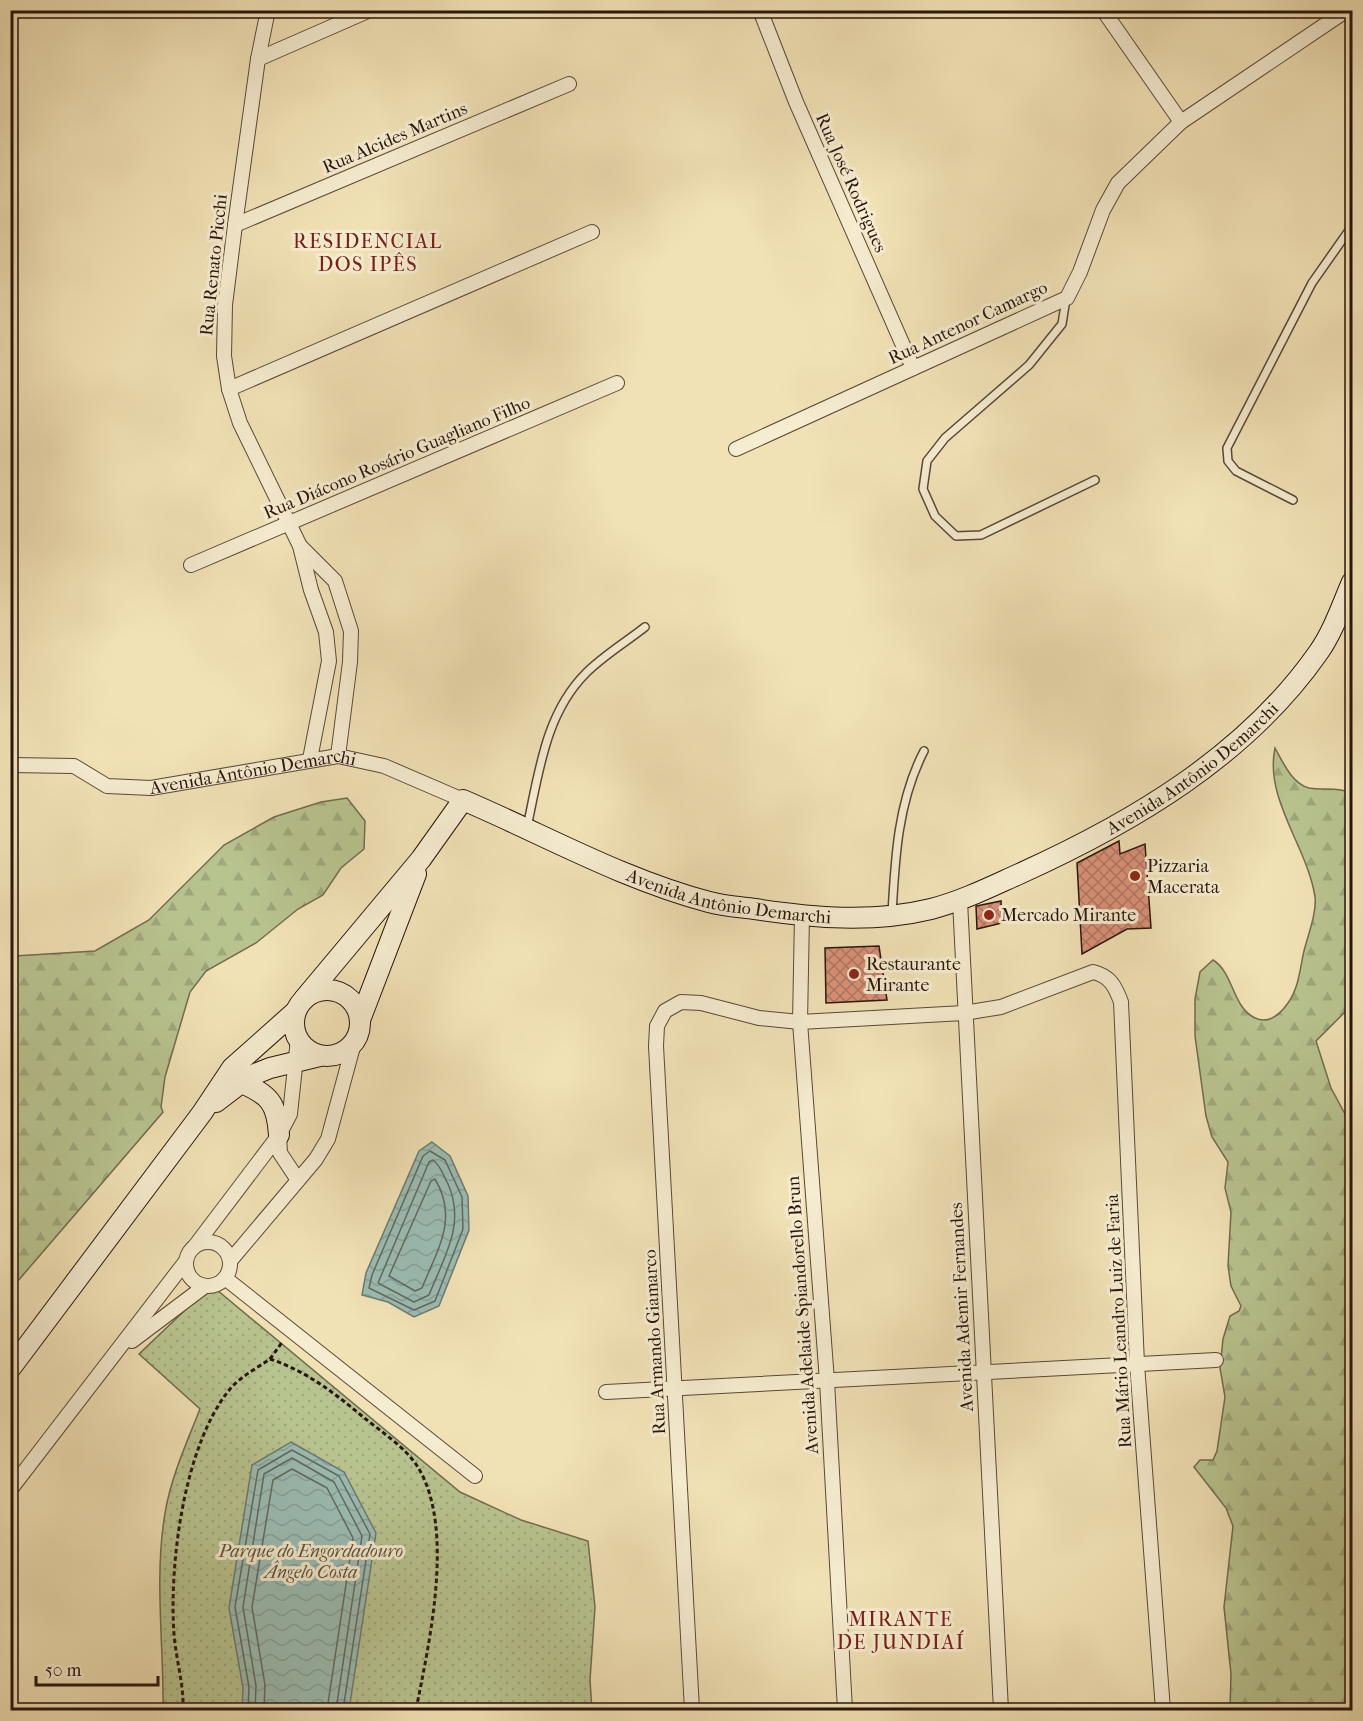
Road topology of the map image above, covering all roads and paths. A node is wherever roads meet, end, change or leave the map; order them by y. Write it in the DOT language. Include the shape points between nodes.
graph roads {
  1 [pos="268,10"];
  2 [pos="370,10"];
  3 [pos="760,10"];
  4 [pos="1103,10"];
  5 [pos="1347,10"];
  6 [pos="258,59"];
  7 [pos="569,84"];
  8 [pos="1181,122"];
  9 [pos="235,225"];
  10 [pos="1353,226"];
  11 [pos="592,232"];
  12 [pos="1066,298"];
  13 [pos="913,368"];
  14 [pos="617,383"];
  15 [pos="229,389"];
  16 [pos="736,449"];
  17 [pos="1095,480"];
  18 [pos="1293,501"];
  19 [pos="289,525"];
  20 [pos="300,546"];
  21 [pos="191,565"];
  22 [pos="1353,582"];
  23 [pos="645,627"];
  24 [pos="924,751"];
  25 [pos="338,756"];
  26 [pos="310,759"];
  27 [pos="10,765"];
  28 [pos="463,800"];
  29 [pos="526,827"];
  30 [pos="421,859"];
  31 [pos="960,901"];
  32 [pos="802,916"];
  33 [pos="891,916"];
  34 [pos="701,1003"];
  35 [pos="300,1005"];
  36 [pos="964,1013"];
  37 [pos="360,1020"];
  38 [pos="800,1023"];
  39 [pos="298,1039"];
  40 [pos="354,1043"];
  41 [pos="320,1056"];
  42 [pos="296,1063"];
  43 [pos="240,1082"];
  44 [pos="202,1113"];
  45 [pos="279,1135"];
  46 [pos="298,1180"];
  47 [pos="195,1246"];
  48 [pos="186,1261"];
  49 [pos="230,1262"];
  50 [pos="225,1278"];
  51 [pos="205,1286"];
  52 [pos="290,1330"];
  53 [pos="118,1351"];
  54 [pos="270,1359"];
  55 [pos="1216,1360"];
  56 [pos="1137,1364"];
  57 [pos="10,1369"];
  58 [pos="983,1372"];
  59 [pos="827,1380"];
  60 [pos="676,1389"];
  61 [pos="606,1392"];
  62 [pos="475,1476"];
  63 [pos="10,1490"];
  64 [pos="183,1710"];
  65 [pos="416,1710"];
  66 [pos="692,1710"];
  67 [pos="845,1710"];
  68 [pos="1001,1710"];
  69 [pos="1163,1710"];
  1 -- 6 [label="street, Rua Renato Picchi"];
  2 -- 6 [label="street"];
  3 -- 13 [label="street, Rua José Rodrigues" via="796,102"];
  4 -- 8 [label="street"];
  5 -- 8 [label="street, Rua Antenor Camargo"];
  6 -- 9 [label="street, Rua Renato Picchi"];
  7 -- 9 [label="street, Rua Alcides Martins"];
  8 -- 12 [label="street, Rua Antenor Camargo" via="1118,183"];
  9 -- 15 [label="street, Rua Renato Picchi" via="225,305 224,356"];
  10 -- 18 [label="lane" via="1312,282 1227,448 1228,461 1236,471"];
  11 -- 15 [label="street"];
  12 -- 13 [label="street, Rua Antenor Camargo"];
  12 -- 17 [label="lane" via="1062,324 1029,365 945,438 927,461 923,489 935,516 956,536 981,535"];
  13 -- 16 [label="street, Rua Antenor Camargo"];
  14 -- 19 [label="street, Rua Diácono Rosário Guagliano Filho"];
  15 -- 19 [label="street, Rua Renato Picchi" via="240,423"];
  19 -- 20 [label="street, Rua Renato Picchi"];
  19 -- 21 [label="street, Rua Diácono Rosário Guagliano Filho"];
  20 -- 25 [label="street, Rua Renato Picchi" via="334,581 351,631"];
  20 -- 26 [label="street, Rua Renato Picchi" via="327,632 329,662"];
  22 -- 31 [label="street, Avenida Antônio Demarchi" via="1320,651 1282,699 1233,747 1101,835"];
  23 -- 29 [label="lane" via="586,673 559,709 550,729"];
  24 -- 33 [label="lane" via="906,796"];
  25 -- 26 [label="street, Avenida Antônio Demarchi"];
  25 -- 28 [label="street, Avenida Antônio Demarchi" via="384,766"];
  26 -- 27 [label="street, Avenida Antônio Demarchi" via="151,788 107,786 74,766"];
  28 -- 29 [label="street, Avenida Antônio Demarchi"];
  28 -- 30 [label="street"];
  29 -- 32 [label="street, Avenida Antônio Demarchi" via="606,868 710,902"];
  30 -- 35 [label="street"];
  30 -- 37 [label="street"];
  31 -- 33 [label="street, Avenida Antônio Demarchi"];
  31 -- 36 [label="street, Avenida Ademir Fernandes"];
  32 -- 33 [label="street, Avenida Antônio Demarchi"];
  32 -- 38 [label="street, Avenida Adelaide Spiandorello Brun"];
  34 -- 38 [label="street, Rua Mário Leandro Luiz de Faria" via="759,1018"];
  34 -- 60 [label="street, Rua Armando Giamarco" via="681,1002 665,1011 657,1026"];
  35 -- 37 [label="street" via="314,992 338,992 357,1008"];
  35 -- 39 [label="street" via="293,1025"];
  35 -- 44 [label="street" via="232,1068"];
  36 -- 38 [label="street, Rua Mário Leandro Luiz de Faria"];
  36 -- 56 [label="street, Rua Mário Leandro Luiz de Faria" via="1001,1007 1093,972 1104,975 1114,985 1121,1002"];
  36 -- 58 [label="street, Avenida Ademir Fernandes"];
  37 -- 40 [label="street"];
  38 -- 59 [label="street, Avenida Adelaide Spiandorello Brun"];
  39 -- 41 [label="street" via="307,1050"];
  39 -- 42 [label="street"];
  40 -- 41 [label="street" via="345,1052"];
  40 -- 46 [label="street" via="328,1139"];
  41 -- 42 [label="street"];
  42 -- 43 [label="street" via="270,1068"];
  42 -- 45 [label="street" via="290,1114"];
  43 -- 44 [label="street"];
  43 -- 45 [label="street" via="271,1100 278,1116"];
  44 -- 57 [label="street"];
  45 -- 46 [label="street" via="280,1153"];
  45 -- 47 [label="street"];
  46 -- 49 [label="street"];
  47 -- 48 [label="street"];
  47 -- 49 [label="street" via="213,1243 227,1253"];
  48 -- 51 [label="street" via="190,1278"];
  48 -- 53 [label="street"];
  49 -- 50 [label="street"];
  50 -- 51 [label="street"];
  50 -- 52 [label="street"];
  51 -- 53 [label="street"];
  52 -- 54 [label="path"];
  52 -- 62 [label="street"];
  53 -- 63 [label="street"];
  54 -- 64 [label="path" via="231,1387 210,1418 196,1456 178,1534 174,1572 174,1634 184,1691"];
  54 -- 65 [label="path" via="310,1376 372,1424 418,1467 428,1493 438,1549"];
  55 -- 56 [label="street"];
  56 -- 58 [label="street"];
  56 -- 69 [label="street, Rua Mário Leandro Luiz de Faria"];
  58 -- 59 [label="street"];
  58 -- 68 [label="street, Avenida Ademir Fernandes"];
  59 -- 60 [label="street"];
  59 -- 67 [label="street, Avenida Adelaide Spiandorello Brun"];
  60 -- 61 [label="street"];
  60 -- 66 [label="street, Rua Armando Giamarco"];
}
